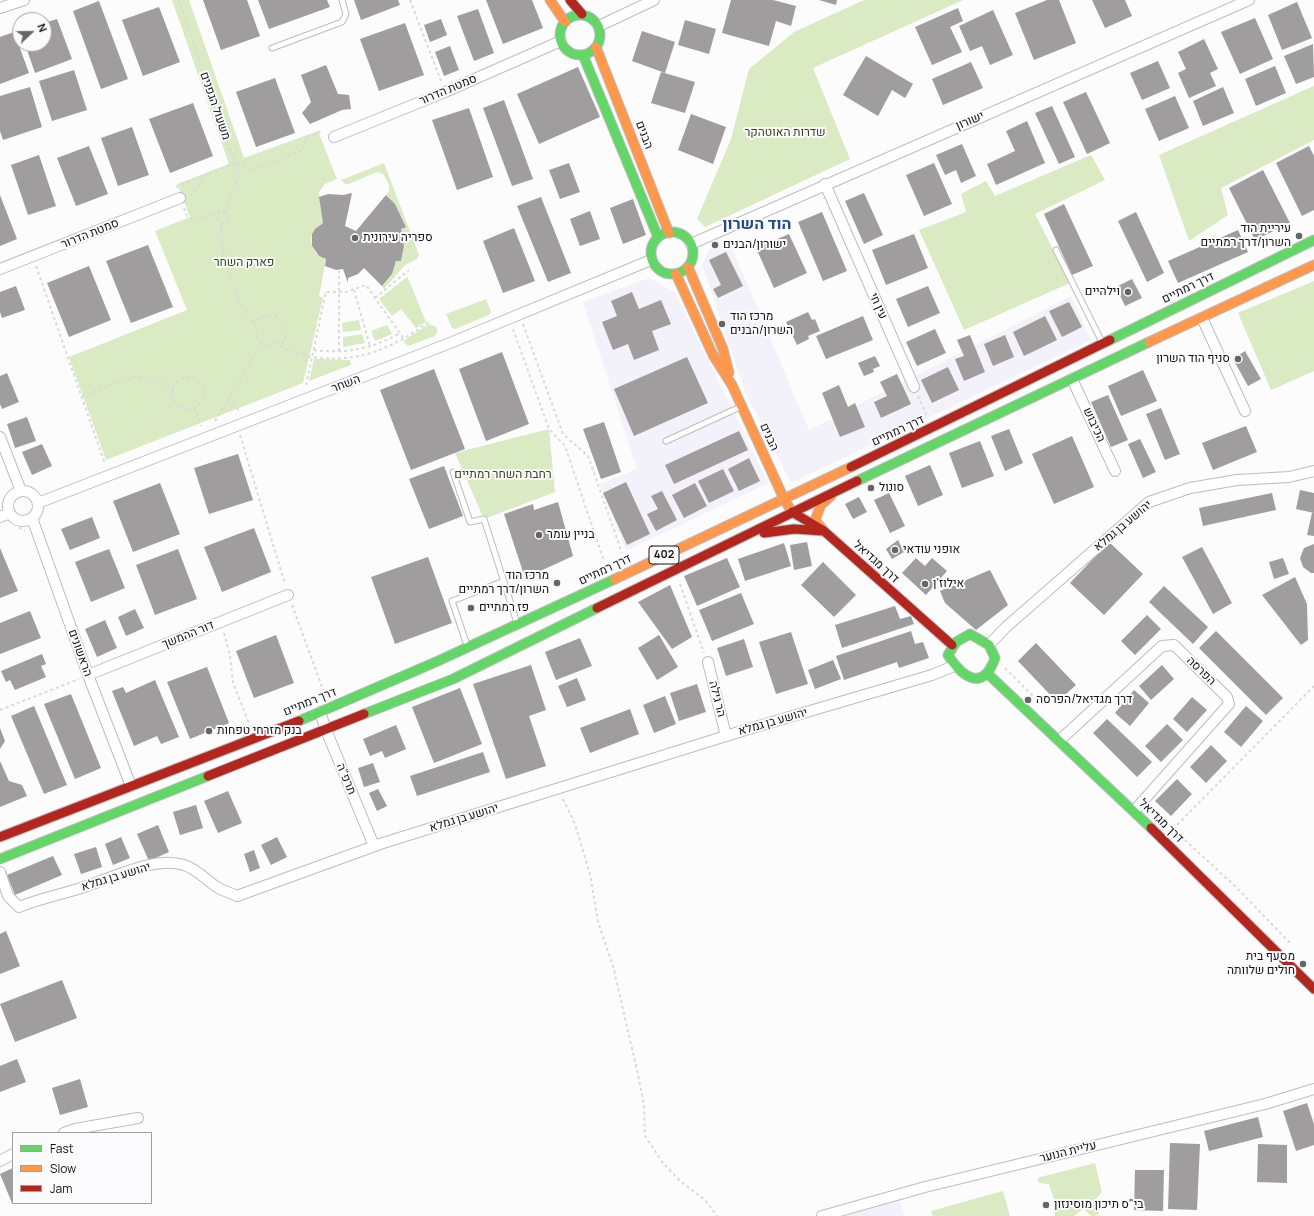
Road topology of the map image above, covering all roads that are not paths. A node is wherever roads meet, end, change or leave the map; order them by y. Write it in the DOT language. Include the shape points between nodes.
graph roads {
  1 [pos="24,0"];
  2 [pos="342,0"];
  3 [pos="550,0"];
  4 [pos="570,0"];
  5 [pos="654,0"];
  6 [pos="1249,0"];
  7 [pos="0,8"];
  8 [pos="582,14"];
  9 [pos="565,22"];
  10 [pos="598,26"];
  11 [pos="561,41"];
  12 [pos="596,47"];
  13 [pos="272,48"];
  14 [pos="583,55"];
  15 [pos="334,137"];
  16 [pos="824,184"];
  17 [pos="184,199"];
  18 [pos="669,233"];
  19 [pos="658,236"];
  20 [pos="1314,240"];
  21 [pos="690,244"];
  22 [pos="1056,250"];
  23 [pos="652,260"];
  24 [pos="1314,265"];
  25 [pos="688,267"];
  26 [pos="0,269"];
  27 [pos="676,274"];
  28 [pos="1202,318"];
  29 [pos="1103,344"];
  30 [pos="1072,379"];
  31 [pos="732,385"];
  32 [pos="914,388"];
  33 [pos="742,406"];
  34 [pos="1245,411"];
  35 [pos="0,437"];
  36 [pos="666,441"];
  37 [pos="1115,471"];
  38 [pos="1314,471"];
  39 [pos="453,472"];
  40 [pos="21,491"];
  41 [pos="834,493"];
  42 [pos="784,499"];
  43 [pos="38,503"];
  44 [pos="10,513"];
  45 [pos="793,513"];
  46 [pos="0,517"];
  47 [pos="32,518"];
  48 [pos="824,531"];
  49 [pos="742,538"];
  50 [pos="504,581"];
  51 [pos="288,595"];
  52 [pos="517,624"];
  53 [pos="952,645"];
  54 [pos="988,645"];
  55 [pos="468,647"];
  56 [pos="708,662"];
  57 [pos="954,666"];
  58 [pos="988,674"];
  59 [pos="85,676"];
  60 [pos="320,712"];
  61 [pos="326,730"];
  62 [pos="726,736"];
  63 [pos="1060,740"];
  64 [pos="131,786"];
  65 [pos="1134,811"];
  66 [pos="0,837"];
  67 [pos="374,846"];
  68 [pos="0,859"];
  69 [pos="0,872"];
  70 [pos="1314,990"];
  71 [pos="1314,1089"];
  72 [pos="138,1118"];
  73 [pos="67,1132"];
  74 [pos="12,1155"];
  75 [pos="0,1161"];
  76 [pos="822,1216"];
  1 -- 7 [label="street"];
  2 -- 13 [label="lane" via="346,14 342,22"];
  3 -- 9 [label="main road"];
  4 -- 8 [label="main road"];
  5 -- 10 [label="street"];
  6 -- 16 [label="street, ישורון"];
  8 -- 9 [label="main road"];
  8 -- 10 [label="main road" via="592,18"];
  9 -- 11 [label="main road" via="560,34"];
  10 -- 12 [label="main road" via="600,37"];
  11 -- 14 [label="main road" via="569,52"];
  11 -- 15 [label="street, סמטת הדרור"];
  12 -- 14 [label="main road"];
  12 -- 18 [label="main road, הבנים"];
  14 -- 19 [label="main road"];
  16 -- 21 [label="street, ישורון"];
  16 -- 32 [label="street, עין חי"];
  17 -- 26 [label="street, סמטת הדרור"];
  18 -- 19 [label="main road"];
  18 -- 21 [label="main road" via="682,234 688,238"];
  19 -- 23 [label="main road" via="652,247"];
  20 -- 29 [label="main road, דרך רמתיים / 402"];
  21 -- 25 [label="main road" via="693,256"];
  22 -- 29 [label="lane"];
  23 -- 27 [label="main road" via="660,271"];
  23 -- 43 [label="street, השחר" via="238,426"];
  24 -- 28 [label="main road, 402"];
  25 -- 27 [label="main road"];
  25 -- 31 [label="main road, הבנים" via="723,349"];
  27 -- 31 [label="main road, הבנים" via="713,355"];
  28 -- 30 [label="main road, 402"];
  28 -- 34 [label="street"];
  29 -- 42 [label="main road, דרך רמתיים / 402"];
  30 -- 37 [label="street, הכיבוש"];
  30 -- 41 [label="main road, 402"];
  31 -- 33 [label="main road, הבנים"];
  33 -- 36 [label="lane"];
  33 -- 42 [label="main road, הבנים"];
  35 -- 40 [label="street"];
  38 -- 54 [label="street, יהושע בן גמלא" via="1289,477 1237,480 1190,488 1149,502"];
  39 -- 50 [label="lane" via="470,522 484,518"];
  40 -- 43 [label="street" via="30,492"];
  40 -- 44 [label="street" via="10,500"];
  41 -- 45 [label="main road, 402"];
  41 -- 48 [label="main road" via="821,505 816,520"];
  42 -- 45 [label="main road, דרך מגדיאל"];
  42 -- 52 [label="main road, דרך רמתיים / 402"];
  43 -- 47 [label="street" via="37,512"];
  44 -- 46 [label="street"];
  44 -- 47 [label="street" via="17,520"];
  45 -- 48 [label="main road, דרך מגדיאל"];
  45 -- 49 [label="main road, 402"];
  47 -- 59 [label="street, הראשונים"];
  48 -- 49 [label="main road" via="784,529"];
  48 -- 53 [label="main road, דרך מגדיאל"];
  49 -- 61 [label="main road, 402" via="453,679"];
  50 -- 52 [label="lane"];
  50 -- 55 [label="lane" via="452,601"];
  51 -- 59 [label="street, דור ההמשך"];
  52 -- 55 [label="main road, דרך רמתיים / 402"];
  53 -- 54 [label="main road" via="959,637 970,634"];
  53 -- 57 [label="main road" via="948,655"];
  54 -- 58 [label="main road" via="995,658 993,668"];
  55 -- 60 [label="main road, דרך רמתיים / 402"];
  56 -- 62 [label="street, הר גילה"];
  57 -- 58 [label="main road" via="974,680 984,678"];
  57 -- 62 [label="street, יהושע בן גמלא" via="932,675"];
  58 -- 63 [label="main road, דרך מגדיאל"];
  59 -- 64 [label="street, הראשונים"];
  60 -- 61 [label="street, תרפ\"ה"];
  60 -- 64 [label="main road, דרך רמתיים / 402"];
  61 -- 67 [label="street, תרפ\"ה"];
  61 -- 68 [label="main road, 402"];
  62 -- 67 [label="street, יהושע בן גמלא"];
  63 -- 65 [label="main road, דרך מגדיאל"];
  63 -- 65 [label="street, הפרסה" via="1162,646 1174,645 1227,697 1230,704"];
  64 -- 66 [label="main road, דרך רמתיים / 402"];
  65 -- 70 [label="main road, דרך מגדיאל"];
  67 -- 69 [label="street, יהושע בן גמלא" via="237,896 217,887 200,873 184,865 167,863 144,866 19,906 8,896"];
  71 -- 76 [label="street, עליית הנוער" via="1265,1104"];
  72 -- 73 [label="street"];
  74 -- 75 [label="street"];
}
